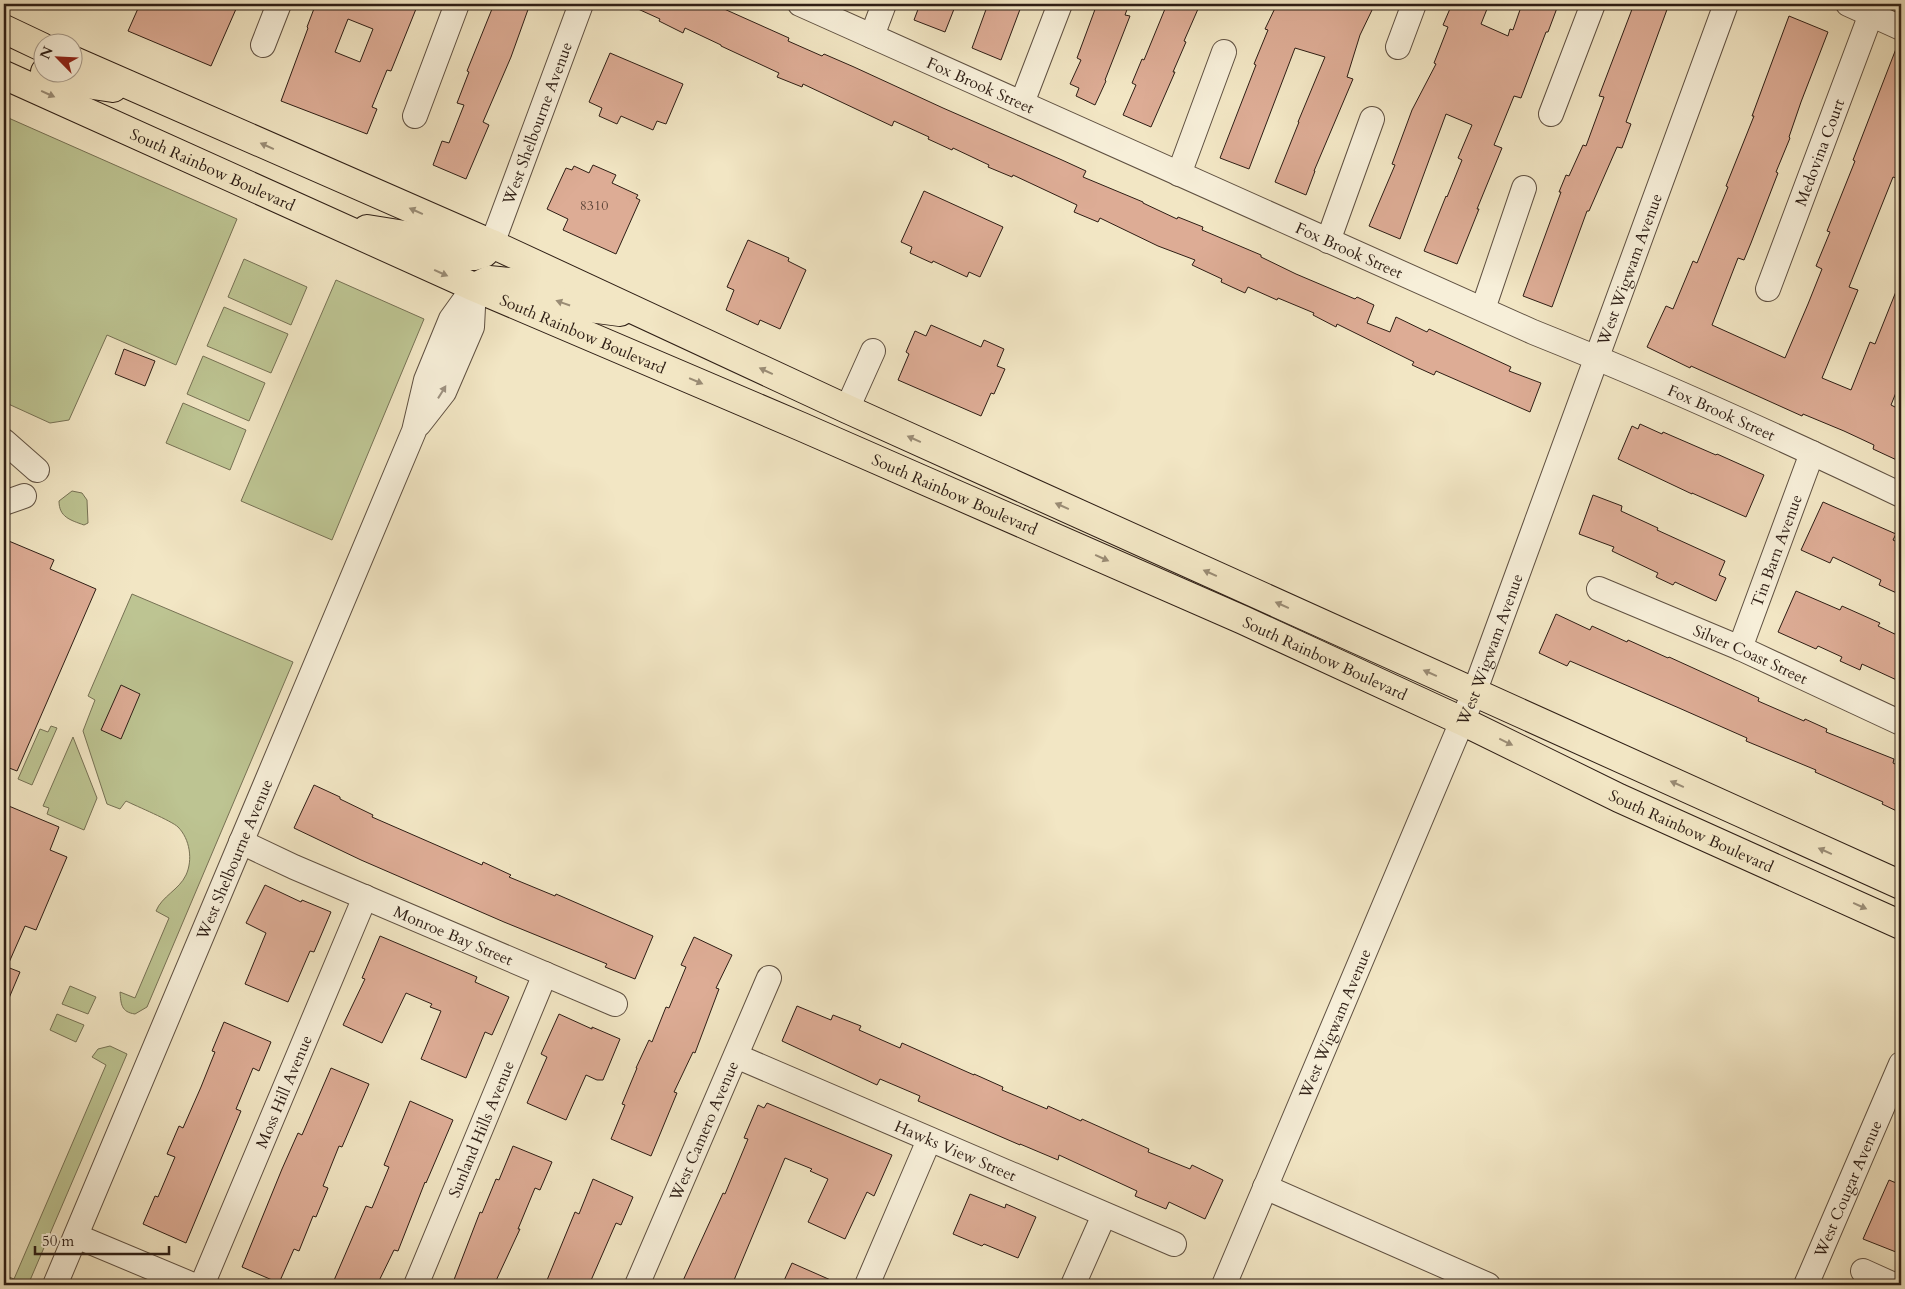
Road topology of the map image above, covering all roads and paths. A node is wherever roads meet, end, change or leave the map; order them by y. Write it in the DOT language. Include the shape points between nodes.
graph roads {
  1 [pos="279,4"];
  2 [pos="457,4"];
  3 [pos="581,4"];
  4 [pos="800,4"];
  5 [pos="884,4"];
  6 [pos="1060,4"];
  7 [pos="1414,4"];
  8 [pos="1593,4"];
  9 [pos="1726,4"];
  10 [pos="1848,4"];
  11 [pos="1871,14"];
  12 [pos="1901,28"];
  13 [pos="4,29"];
  14 [pos="872,36"];
  15 [pos="32,42"];
  16 [pos="263,45"];
  17 [pos="1398,47"];
  18 [pos="1224,52"];
  19 [pos="82,64"];
  20 [pos="32,68"];
  21 [pos="4,73"];
  22 [pos="73,82"];
  23 [pos="146,93"];
  24 [pos="1022,103"];
  25 [pos="1552,114"];
  26 [pos="415,116"];
  27 [pos="1372,120"];
  28 [pos="1180,174"];
  29 [pos="1524,188"];
  30 [pos="326,222"];
  31 [pos="1328,241"];
  32 [pos="492,244"];
  33 [pos="474,287"];
  34 [pos="1768,289"];
  35 [pos="1483,309"];
  36 [pos="646,315"];
  37 [pos="873,351"];
  38 [pos="1597,358"];
  39 [pos="847,409"];
  40 [pos="802,427"];
  41 [pos="4,441"];
  42 [pos="1812,452"];
  43 [pos="972,465"];
  44 [pos="37,470"];
  45 [pos="1901,495"];
  46 [pos="990,508"];
  47 [pos="1136,540"];
  48 [pos="1599,589"];
  49 [pos="1740,648"];
  50 [pos="1474,693"];
  51 [pos="1462,721"];
  52 [pos="1901,723"];
  53 [pos="241,842"];
  54 [pos="1805,881"];
  55 [pos="1901,885"];
  56 [pos="365,897"];
  57 [pos="1901,903"];
  58 [pos="1901,924"];
  59 [pos="545,974"];
  60 [pos="768,978"];
  61 [pos="615,1004"];
  62 [pos="736,1056"];
  63 [pos="1901,1064"];
  64 [pos="1896,1090"];
  65 [pos="929,1140"];
  66 [pos="1266,1187"];
  67 [pos="1104,1215"];
  68 [pos="76,1236"];
  69 [pos="1174,1244"];
  70 [pos="1863,1271"];
  71 [pos="56,1285"];
  72 [pos="193,1285"];
  73 [pos="202,1285"];
  74 [pos="416,1285"];
  75 [pos="637,1285"];
  76 [pos="867,1285"];
  77 [pos="1073,1285"];
  78 [pos="1224,1285"];
  79 [pos="1488,1285"];
  80 [pos="1806,1285"];
  81 [pos="1894,1285"];
  1 -- 16 [label="street"];
  2 -- 26 [label="street"];
  3 -- 32 [label="street, West Shelbourne Avenue"];
  4 -- 14 [label="street, Fox Brook Street"];
  5 -- 14 [label="street"];
  6 -- 24 [label="street"];
  7 -- 17 [label="street"];
  8 -- 25 [label="street"];
  9 -- 38 [label="street, West Wigwam Avenue"];
  10 -- 11 [label="street"];
  11 -- 12 [label="street"];
  11 -- 34 [label="street, Medovina Court"];
  13 -- 15 [label="main road"];
  14 -- 24 [label="street, Fox Brook Street"];
  18 -- 28 [label="street"];
  19 -- 23 [label="main road, South Rainbow Boulevard"];
  20 -- 21 [label="main road" via="25,65"];
  21 -- 30 [label="main road, South Rainbow Boulevard, one-way"];
  22 -- 23 [label="main road"];
  32 -- 23 [label="main road, South Rainbow Boulevard, one-way"];
  24 -- 28 [label="street, Fox Brook Street"];
  27 -- 31 [label="street"];
  28 -- 31 [label="street, Fox Brook Street"];
  29 -- 35 [label="street"];
  30 -- 32 [label="main road" via="410,236 459,256 479,255"];
  30 -- 33 [label="main road, South Rainbow Boulevard, one-way"];
  31 -- 35 [label="street, Fox Brook Street"];
  32 -- 36 [label="main road, South Rainbow Boulevard"];
  36 -- 33 [label="main road, one-way" via="567,305 520,285 498,280 489,280"];
  33 -- 40 [label="main road, South Rainbow Boulevard, one-way"];
  33 -- 53 [label="street, West Shelbourne Avenue" via="454,313 429,372 414,431"];
  35 -- 38 [label="street, Fox Brook Street"];
  39 -- 36 [label="main road, South Rainbow Boulevard, one-way"];
  37 -- 39 [label="street"];
  38 -- 42 [label="street, Fox Brook Street"];
  38 -- 50 [label="street, West Wigwam Avenue"];
  43 -- 39 [label="main road, South Rainbow Boulevard, one-way"];
  40 -- 43 [label="main road" via="889,451 931,468 951,471"];
  40 -- 46 [label="main road, South Rainbow Boulevard"];
  41 -- 44 [label="street"];
  42 -- 45 [label="street, Fox Brook Street"];
  42 -- 49 [label="street, Tin Barn Avenue"];
  47 -- 43 [label="main road, South Rainbow Boulevard, one-way"];
  46 -- 47 [label="main road" via="1009,503 1067,528"];
  46 -- 51 [label="main road, South Rainbow Boulevard, one-way"];
  50 -- 47 [label="main road, South Rainbow Boulevard, one-way"];
  48 -- 49 [label="street, Silver Coast Street"];
  49 -- 52 [label="street, Silver Coast Street"];
  50 -- 51 [label="street, West Wigwam Avenue"];
  55 -- 50 [label="main road, South Rainbow Boulevard, one-way"];
  51 -- 54 [label="main road, South Rainbow Boulevard, one-way" via="1618,798"];
  51 -- 66 [label="street, West Wigwam Avenue"];
  53 -- 56 [label="street, Monroe Bay Street"];
  53 -- 68 [label="street, West Shelbourne Avenue"];
  54 -- 57 [label="main road" via="1848,881"];
  54 -- 58 [label="main road, South Rainbow Boulevard, one-way"];
  56 -- 59 [label="street, Monroe Bay Street"];
  56 -- 73 [label="street, Moss Hill Avenue"];
  59 -- 61 [label="street, Monroe Bay Street"];
  59 -- 74 [label="street, Sunland Hills Avenue"];
  60 -- 62 [label="street, West Camero Avenue"];
  62 -- 65 [label="street, Hawks View Street"];
  62 -- 75 [label="street, West Camero Avenue"];
  63 -- 64 [label="street, West Cougar Avenue"];
  64 -- 80 [label="street, West Cougar Avenue"];
  65 -- 67 [label="street, Hawks View Street"];
  65 -- 76 [label="street"];
  66 -- 78 [label="street, West Wigwam Avenue"];
  66 -- 79 [label="street"];
  67 -- 69 [label="street, Hawks View Street"];
  67 -- 77 [label="street"];
  68 -- 71 [label="street, West Shelbourne Avenue"];
  68 -- 72 [label="street"];
  70 -- 81 [label="street"];
}
